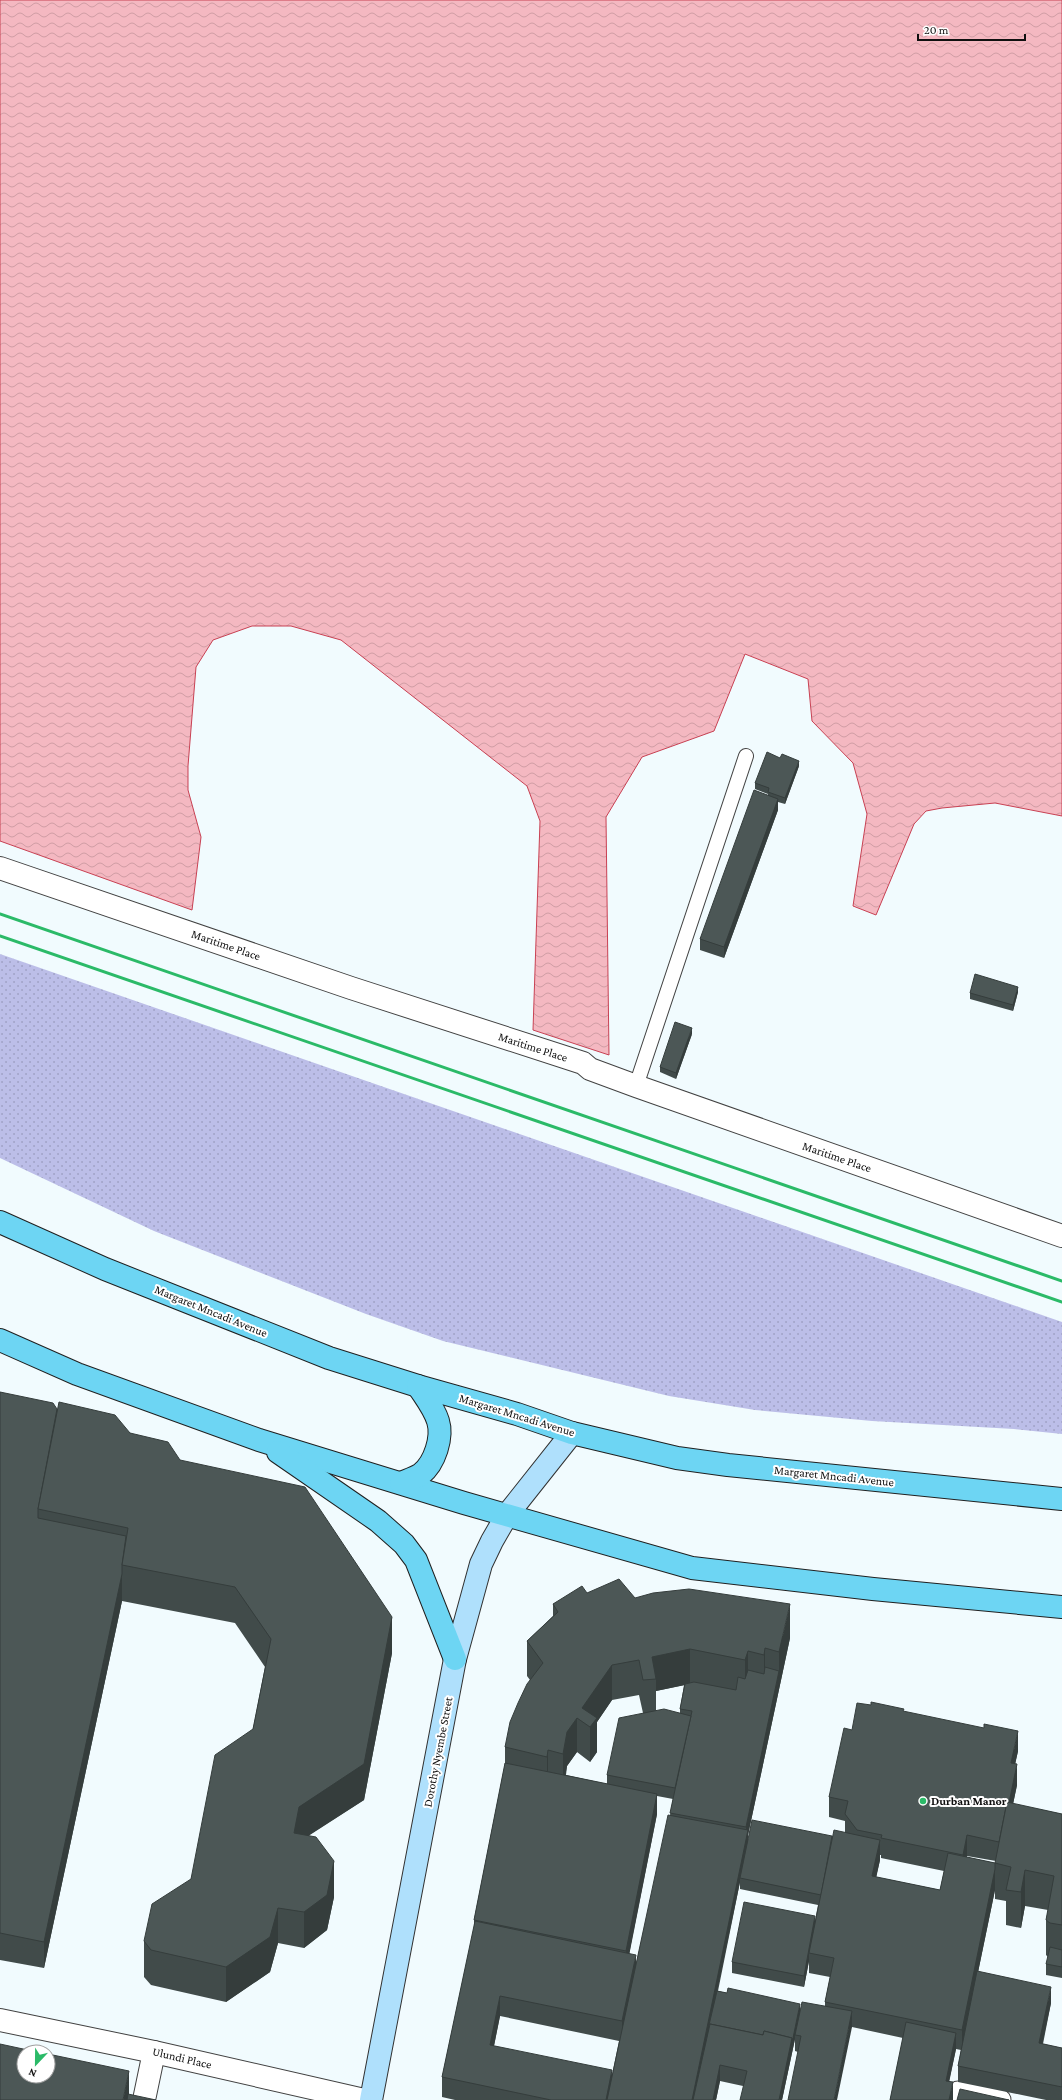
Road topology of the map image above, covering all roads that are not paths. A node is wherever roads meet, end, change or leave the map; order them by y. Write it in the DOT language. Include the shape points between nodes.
graph roads {
  1 [pos="746,756"];
  2 [pos="0,868"];
  3 [pos="636,1086"];
  4 [pos="0,1222"];
  5 [pos="1062,1236"];
  6 [pos="0,1340"];
  7 [pos="418,1386"];
  8 [pos="572,1433"];
  9 [pos="259,1440"];
  10 [pos="401,1483"];
  11 [pos="1062,1499"];
  12 [pos="507,1515"];
  13 [pos="1062,1607"];
  14 [pos="456,1659"];
  15 [pos="0,2020"];
  16 [pos="154,2052"];
  17 [pos="144,2100"];
  18 [pos="364,2100"];
  19 [pos="371,2100"];
  20 [pos="956,2100"];
  21 [pos="1000,2100"];
  1 -- 3 [label="lane"];
  2 -- 3 [label="street, Maritime Place" via="583,1063 590,1069"];
  3 -- 5 [label="street, Maritime Place"];
  4 -- 7 [label="main road, Margaret Mncadi Avenue" via="104,1269 314,1352"];
  6 -- 9 [label="main road" via="77,1374"];
  7 -- 8 [label="main road, Margaret Mncadi Avenue" via="478,1402"];
  7 -- 10 [label="main road" via="435,1414 440,1434 431,1462 421,1474"];
  8 -- 11 [label="main road, Margaret Mncadi Avenue" via="677,1458 728,1465"];
  8 -- 12 [label="main road, Dorothy Nyembe Street"];
  9 -- 10 [label="main road"];
  9 -- 14 [label="main road" via="378,1521 404,1544 416,1560"];
  10 -- 12 [label="main road"];
  12 -- 13 [label="main road" via="692,1568"];
  12 -- 14 [label="main road, Dorothy Nyembe Street" via="481,1564"];
  14 -- 19 [label="main road, Dorothy Nyembe Street"];
  15 -- 16 [label="street, Ulundi Place"];
  16 -- 17 [label="street"];
  16 -- 18 [label="street, Ulundi Place"];
  20 -- 21 [label="street" via="958,2092"];
}
